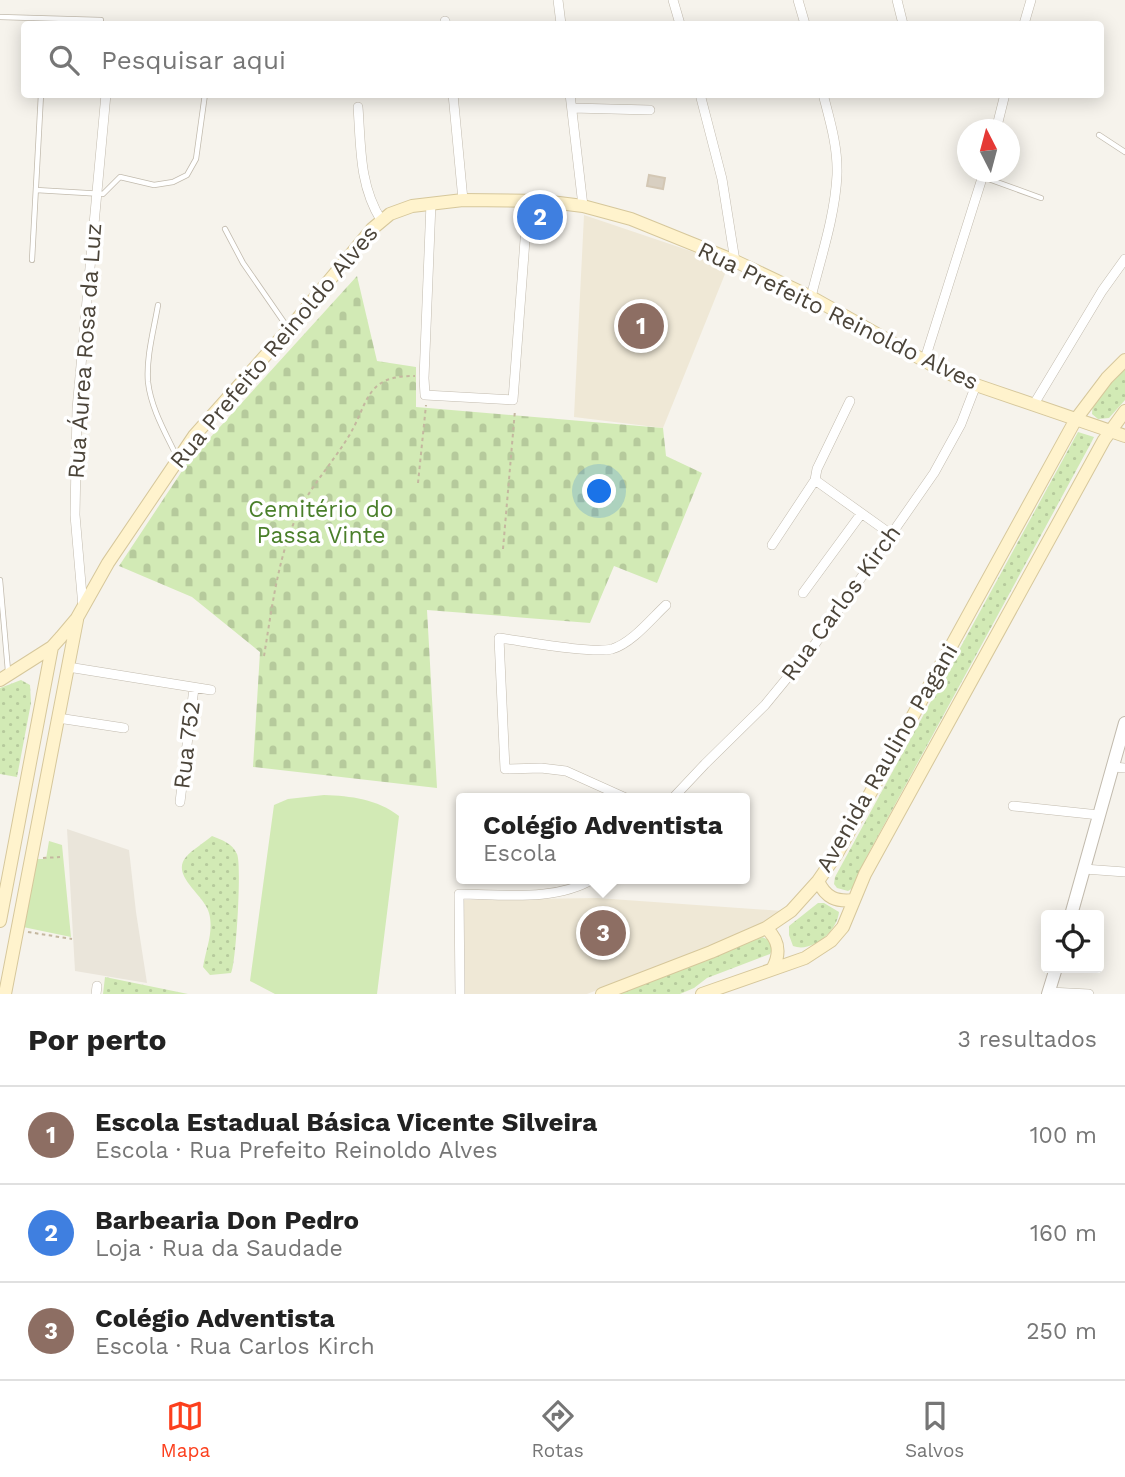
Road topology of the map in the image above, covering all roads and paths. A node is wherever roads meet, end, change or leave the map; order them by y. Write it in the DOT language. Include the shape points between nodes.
graph roads {
  1 [pos="558,0"];
  2 [pos="673,0"];
  3 [pos="798,0"];
  4 [pos="897,0"];
  5 [pos="1031,0"];
  6 [pos="0,17"];
  7 [pos="101,20"];
  8 [pos="45,21"];
  9 [pos="561,21"];
  10 [pos="679,21"];
  11 [pos="804,21"];
  12 [pos="902,21"];
  13 [pos="1025,21"];
  14 [pos="41,98"];
  15 [pos="106,98"];
  16 [pos="204,98"];
  17 [pos="453,98"];
  18 [pos="571,98"];
  19 [pos="701,98"];
  20 [pos="824,98"];
  21 [pos="1004,98"];
  22 [pos="358,107"];
  23 [pos="572,108"];
  24 [pos="650,110"];
  25 [pos="999,119"];
  26 [pos="1099,135"];
  27 [pos="1125,152"];
  28 [pos="980,182"];
  29 [pos="1002,182"];
  30 [pos="36,190"];
  31 [pos="98,194"];
  32 [pos="1041,198"];
  33 [pos="463,200"];
  34 [pos="528,200"];
  35 [pos="431,203"];
  36 [pos="583,206"];
  37 [pos="381,220"];
  38 [pos="225,229"];
  39 [pos="1125,259"];
  40 [pos="32,260"];
  41 [pos="735,261"];
  42 [pos="811,297"];
  43 [pos="158,304"];
  44 [pos="289,329"];
  45 [pos="1125,360"];
  46 [pos="924,362"];
  47 [pos="424,378"];
  48 [pos="976,385"];
  49 [pos="425,395"];
  50 [pos="513,400"];
  51 [pos="850,401"];
  52 [pos="1034,404"];
  53 [pos="1125,411"];
  54 [pos="1076,419"];
  55 [pos="1110,431"];
  56 [pos="1125,436"];
  57 [pos="178,459"];
  58 [pos="815,480"];
  59 [pos="418,483"];
  60 [pos="861,514"];
  61 [pos="892,535"];
  62 [pos="772,545"];
  63 [pos="503,549"];
  64 [pos="0,580"];
  65 [pos="803,593"];
  66 [pos="666,605"];
  67 [pos="80,612"];
  68 [pos="52,647"];
  69 [pos="264,656"];
  70 [pos="67,673"];
  71 [pos="4,678"];
  72 [pos="194,688"];
  73 [pos="211,690"];
  74 [pos="58,718"];
  75 [pos="1125,723"];
  76 [pos="124,728"];
  77 [pos="1119,767"];
  78 [pos="615,793"];
  79 [pos="678,793"];
  80 [pos="180,802"];
  81 [pos="1013,806"];
  82 [pos="1099,815"];
  83 [pos="31,856"];
  84 [pos="60,857"];
  85 [pos="1084,869"];
  86 [pos="1125,872"];
  87 [pos="818,881"];
  88 [pos="583,884"];
  89 [pos="854,900"];
  90 [pos="1072,910"];
  91 [pos="0,921"];
  92 [pos="766,928"];
  93 [pos="17,930"];
  94 [pos="72,939"];
  95 [pos="773,968"];
  96 [pos="1055,973"];
  97 [pos="4,990"];
  98 [pos="1049,993"];
  99 [pos="460,994"];
  100 [pos="602,994"];
  101 [pos="702,994"];
  102 [pos="1089,994"];
  1 -- 9 [label="street"];
  2 -- 10 [label="street"];
  3 -- 11 [label="street"];
  4 -- 12 [label="street"];
  5 -- 13 [label="street"];
  6 -- 8 [label="lane"];
  7 -- 8 [label="lane"];
  14 -- 30 [label="lane"];
  15 -- 31 [label="street, Rua Áurea Rosa da Luz"];
  16 -- 31 [label="lane" via="196,159 187,175 154,184 120,177 107,192"];
  17 -- 33 [label="street"];
  18 -- 23 [label="street"];
  19 -- 41 [label="street" via="722,179"];
  20 -- 42 [label="street" via="837,173"];
  21 -- 25 [label="street"];
  22 -- 37 [label="street" via="364,182"];
  23 -- 24 [label="street"];
  23 -- 36 [label="street"];
  26 -- 27 [label="lane"];
  28 -- 46 [label="street"];
  29 -- 32 [label="lane"];
  30 -- 31 [label="lane"];
  30 -- 40 [label="lane"];
  31 -- 67 [label="street, Rua Áurea Rosa da Luz" via="76,422"];
  33 -- 34 [label="main road, Rua Prefeito Reinoldo Alves"];
  33 -- 35 [label="main road, Rua Prefeito Reinoldo Alves"];
  34 -- 36 [label="main road, Rua Prefeito Reinoldo Alves"];
  34 -- 50 [label="street"];
  35 -- 37 [label="main road, Rua Prefeito Reinoldo Alves" via="401,209"];
  35 -- 47 [label="street"];
  36 -- 41 [label="main road, Rua Prefeito Reinoldo Alves" via="631,219"];
  37 -- 44 [label="main road, Rua Prefeito Reinoldo Alves"];
  38 -- 44 [label="lane"];
  39 -- 52 [label="street"];
  41 -- 42 [label="main road, Rua Prefeito Reinoldo Alves"];
  42 -- 46 [label="main road, Rua Prefeito Reinoldo Alves"];
  43 -- 57 [label="lane" via="148,383"];
  44 -- 57 [label="main road, Rua Prefeito Reinoldo Alves"];
  45 -- 54 [label="main road, Avenida Raulino Pagani"];
  46 -- 48 [label="main road, Rua Prefeito Reinoldo Alves"];
  47 -- 49 [label="street"];
  47 -- 69 [label="path" via="401,376 372,390 349,436 300,509 274,597"];
  48 -- 52 [label="main road, Rua Prefeito Reinoldo Alves"];
  48 -- 61 [label="street, Rua Carlos Kirch" via="946,452"];
  49 -- 50 [label="street"];
  49 -- 59 [label="path"];
  50 -- 63 [label="path" via="516,413"];
  51 -- 58 [label="street"];
  52 -- 54 [label="main road, Rua Prefeito Reinoldo Alves"];
  53 -- 55 [label="main road, Avenida Raulino Pagani"];
  54 -- 55 [label="main road, Rua Prefeito Reinoldo Alves"];
  54 -- 87 [label="main road, Avenida Raulino Pagani"];
  55 -- 56 [label="main road, Rua Prefeito Reinoldo Alves"];
  55 -- 89 [label="main road, Avenida Raulino Pagani"];
  57 -- 67 [label="main road, Rua Prefeito Reinoldo Alves"];
  58 -- 60 [label="street"];
  58 -- 62 [label="street"];
  60 -- 61 [label="street"];
  60 -- 65 [label="street"];
  61 -- 79 [label="street, Rua Carlos Kirch" via="794,672"];
  64 -- 71 [label="lane"];
  66 -- 78 [label="street" via="612,649 499,638 505,769 566,771"];
  67 -- 68 [label="main road, Rua Prefeito Reinoldo Alves"];
  67 -- 70 [label="main road"];
  68 -- 70 [label="main road"];
  68 -- 71 [label="main road"];
  68 -- 91 [label="main road"];
  70 -- 72 [label="street"];
  70 -- 74 [label="main road"];
  72 -- 73 [label="street"];
  72 -- 80 [label="street, Rua 752"];
  74 -- 76 [label="street"];
  74 -- 83 [label="main road"];
  75 -- 77 [label="street"];
  77 -- 82 [label="street"];
  81 -- 82 [label="street"];
  82 -- 85 [label="street"];
  83 -- 84 [label="path"];
  83 -- 93 [label="main road"];
  85 -- 86 [label="street"];
  85 -- 90 [label="street"];
  87 -- 89 [label="main road" via="831,898"];
  87 -- 92 [label="main road, Avenida Raulino Pagani" via="791,911"];
  88 -- 99 [label="street" via="547,894 459,894"];
  89 -- 95 [label="main road, Avenida Raulino Pagani" via="843,927 831,941 805,958"];
  92 -- 95 [label="main road" via="778,946"];
  92 -- 100 [label="main road, Avenida Raulino Pagani"];
  93 -- 94 [label="path"];
  93 -- 97 [label="main road"];
  95 -- 101 [label="main road, Avenida Raulino Pagani"];
  96 -- 98 [label="street"];
  98 -- 102 [label="street"];
}
